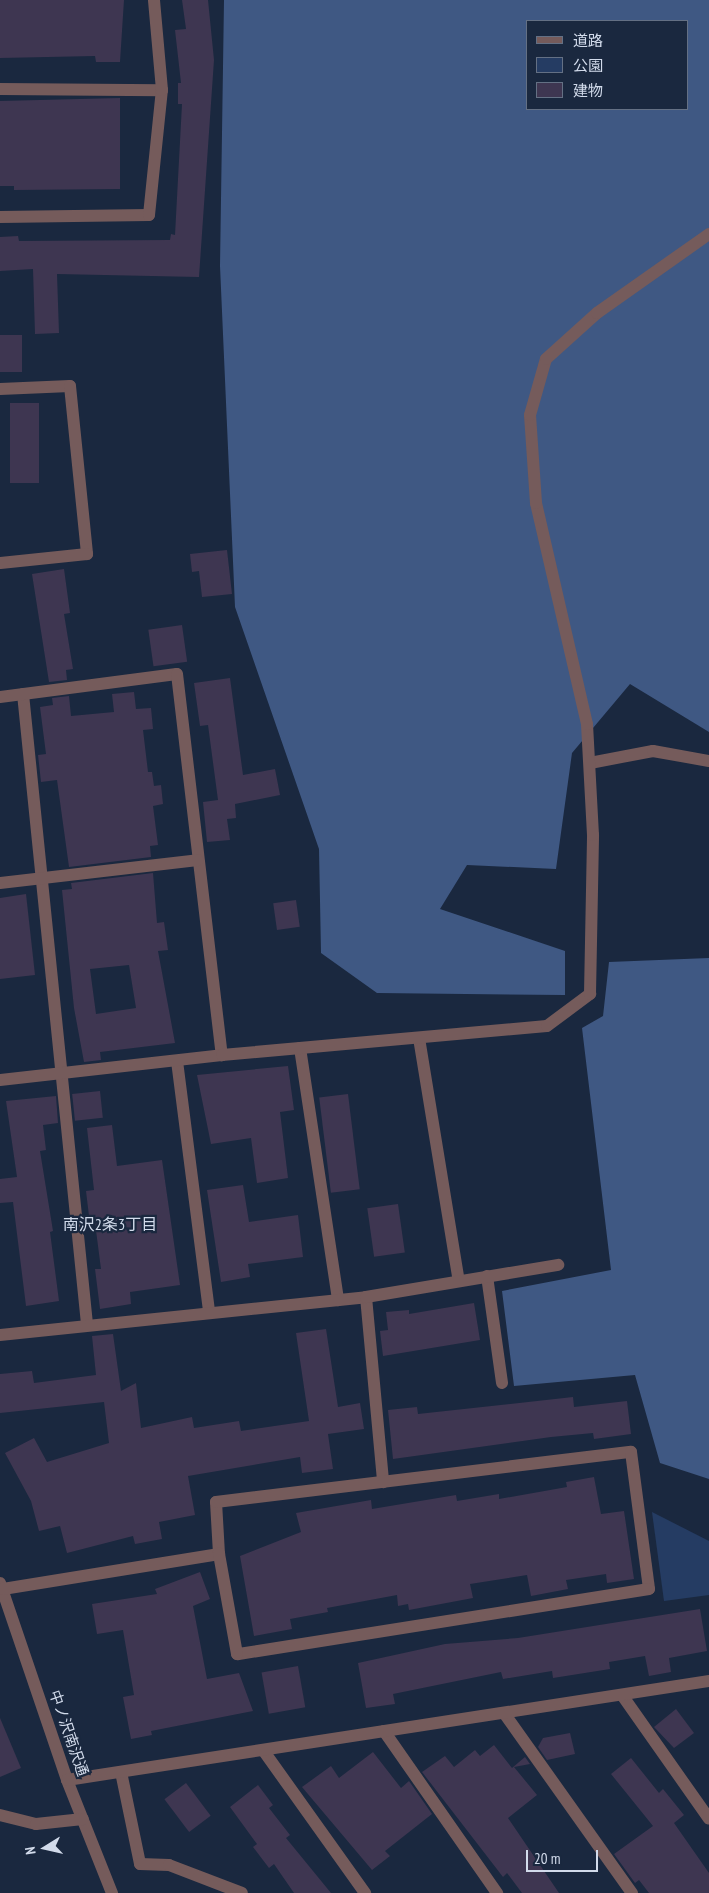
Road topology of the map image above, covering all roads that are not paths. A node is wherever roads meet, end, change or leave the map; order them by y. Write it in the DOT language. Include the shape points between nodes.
graph roads {
  1 [pos="154,0"];
  2 [pos="0,89"];
  3 [pos="162,90"];
  4 [pos="0,217"];
  5 [pos="709,234"];
  6 [pos="0,389"];
  7 [pos="0,563"];
  8 [pos="23,694"];
  9 [pos="0,697"];
  10 [pos="709,761"];
  11 [pos="590,764"];
  12 [pos="198,860"];
  13 [pos="41,877"];
  14 [pos="0,883"];
  15 [pos="419,1038"];
  16 [pos="300,1048"];
  17 [pos="222,1055"];
  18 [pos="177,1061"];
  19 [pos="59,1074"];
  20 [pos="0,1080"];
  21 [pos="558,1265"];
  22 [pos="487,1276"];
  23 [pos="458,1281"];
  24 [pos="366,1297"];
  25 [pos="338,1300"];
  26 [pos="209,1312"];
  27 [pos="88,1324"];
  28 [pos="0,1335"];
  29 [pos="502,1383"];
  30 [pos="383,1482"];
  31 [pos="219,1554"];
  32 [pos="1,1585"];
  33 [pos="709,1681"];
  34 [pos="622,1694"];
  35 [pos="504,1713"];
  36 [pos="384,1731"];
  37 [pos="263,1750"];
  38 [pos="121,1772"];
  39 [pos="67,1780"];
  40 [pos="0,1815"];
  41 [pos="83,1819"];
  42 [pos="709,1819"];
  43 [pos="112,1893"];
  44 [pos="242,1893"];
  45 [pos="365,1893"];
  46 [pos="497,1893"];
  47 [pos="632,1893"];
  1 -- 3 [label="street"];
  2 -- 3 [label="street"];
  3 -- 4 [label="street" via="150,215"];
  5 -- 11 [label="street" via="597,313 546,358 530,415 536,503 587,724"];
  6 -- 7 [label="street" via="70,386 87,554"];
  8 -- 9 [label="street"];
  8 -- 12 [label="street" via="177,674"];
  8 -- 13 [label="street"];
  10 -- 11 [label="street" via="653,751"];
  11 -- 15 [label="street" via="593,835 590,994 547,1026"];
  12 -- 13 [label="street"];
  12 -- 17 [label="street"];
  13 -- 14 [label="street"];
  13 -- 19 [label="street"];
  15 -- 16 [label="street"];
  15 -- 23 [label="street"];
  16 -- 17 [label="street"];
  16 -- 25 [label="street"];
  17 -- 18 [label="street"];
  18 -- 19 [label="street"];
  18 -- 26 [label="street"];
  19 -- 20 [label="street"];
  19 -- 27 [label="street"];
  21 -- 22 [label="street"];
  22 -- 23 [label="street"];
  22 -- 29 [label="street"];
  23 -- 24 [label="street"];
  24 -- 25 [label="street"];
  24 -- 30 [label="street"];
  25 -- 26 [label="street"];
  26 -- 27 [label="street"];
  27 -- 28 [label="street"];
  30 -- 31 [label="street" via="216,1502"];
  30 -- 31 [label="street" via="631,1452 649,1589 237,1654"];
  31 -- 32 [label="street"];
  32 -- 39 [label="street, 中ノ沢南沢通"];
  33 -- 34 [label="street"];
  34 -- 35 [label="street"];
  34 -- 42 [label="street"];
  35 -- 36 [label="street"];
  35 -- 47 [label="street"];
  36 -- 37 [label="street"];
  36 -- 46 [label="street"];
  37 -- 38 [label="street"];
  37 -- 45 [label="street"];
  38 -- 39 [label="street"];
  38 -- 44 [label="street" via="140,1864 169,1866"];
  39 -- 41 [label="street, 中ノ沢南沢通"];
  40 -- 41 [label="street" via="36,1824"];
  41 -- 43 [label="street, 中ノ沢南沢通"];
}
